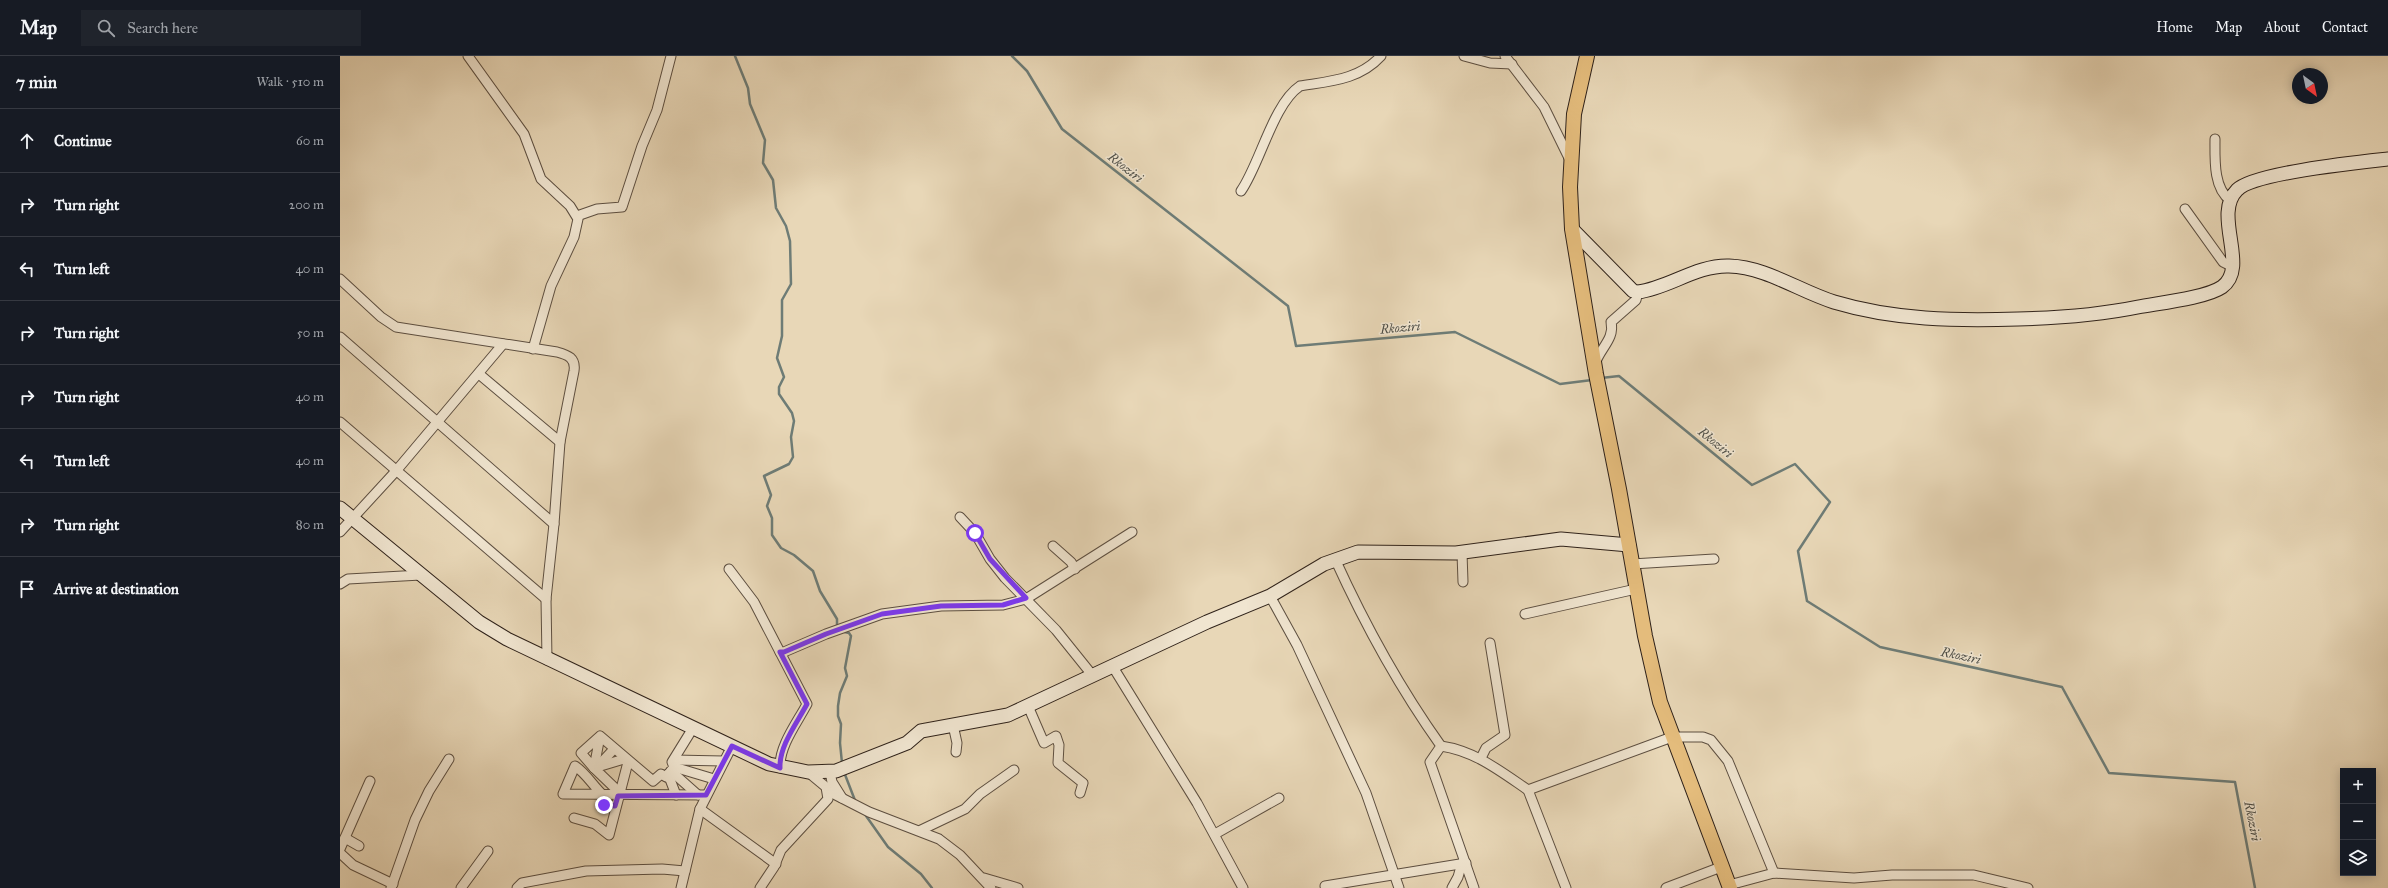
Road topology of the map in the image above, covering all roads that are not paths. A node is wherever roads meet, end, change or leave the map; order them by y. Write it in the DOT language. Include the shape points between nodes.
graph roads {
  1 [pos="468,56"];
  2 [pos="671,56"];
  3 [pos="1381,56"];
  4 [pos="1464,56"];
  5 [pos="1505,56"];
  6 [pos="1587,56"];
  7 [pos="1512,64"];
  8 [pos="2215,139"];
  9 [pos="2388,159"];
  10 [pos="1571,161"];
  11 [pos="1241,191"];
  12 [pos="2230,200"];
  13 [pos="2185,209"];
  14 [pos="577,216"];
  15 [pos="1572,229"];
  16 [pos="2233,267"];
  17 [pos="340,279"];
  18 [pos="1638,292"];
  19 [pos="340,337"];
  20 [pos="503,344"];
  21 [pos="533,349"];
  22 [pos="1595,370"];
  23 [pos="479,374"];
  24 [pos="340,422"];
  25 [pos="436,423"];
  26 [pos="560,442"];
  27 [pos="396,471"];
  28 [pos="340,508"];
  29 [pos="960,517"];
  30 [pos="353,518"];
  31 [pos="554,524"];
  32 [pos="340,532"];
  33 [pos="1132,532"];
  34 [pos="1629,545"];
  35 [pos="1053,546"];
  36 [pos="1462,553"];
  37 [pos="1714,559"];
  38 [pos="1335,560"];
  39 [pos="1632,564"];
  40 [pos="729,569"];
  41 [pos="1076,569"];
  42 [pos="421,575"];
  43 [pos="1463,582"];
  44 [pos="340,584"];
  45 [pos="1636,589"];
  46 [pos="1270,596"];
  47 [pos="1026,598"];
  48 [pos="546,599"];
  49 [pos="1525,614"];
  50 [pos="1490,643"];
  51 [pos="780,652"];
  52 [pos="547,660"];
  53 [pos="1113,667"];
  54 [pos="1092,676"];
  55 [pos="1028,706"];
  56 [pos="953,725"];
  57 [pos="693,728"];
  58 [pos="600,736"];
  59 [pos="1672,737"];
  60 [pos="732,746"];
  61 [pos="1441,746"];
  62 [pos="614,749"];
  63 [pos="956,752"];
  64 [pos="1481,758"];
  65 [pos="449,759"];
  66 [pos="626,760"];
  67 [pos="723,761"];
  68 [pos="595,768"];
  69 [pos="672,768"];
  70 [pos="780,768"];
  71 [pos="1014,770"];
  72 [pos="808,772"];
  73 [pos="830,772"];
  74 [pos="658,778"];
  75 [pos="714,779"];
  76 [pos="370,781"];
  77 [pos="1528,790"];
  78 [pos="828,791"];
  79 [pos="1080,793"];
  80 [pos="618,794"];
  81 [pos="603,795"];
  82 [pos="664,795"];
  83 [pos="676,795"];
  84 [pos="702,795"];
  85 [pos="842,798"];
  86 [pos="1279,798"];
  87 [pos="700,808"];
  88 [pos="574,818"];
  89 [pos="921,830"];
  90 [pos="1215,834"];
  91 [pos="345,838"];
  92 [pos="359,846"];
  93 [pos="340,849"];
  94 [pos="488,851"];
  95 [pos="340,853"];
  96 [pos="1464,863"];
  97 [pos="776,864"];
  98 [pos="1722,867"];
  99 [pos="685,871"];
  100 [pos="1774,873"];
  101 [pos="1393,874"];
  102 [pos="985,883"];
  103 [pos="392,886"];
  104 [pos="1325,886"];
  105 [pos="1730,887"];
  106 [pos="461,888"];
  107 [pos="517,888"];
  108 [pos="681,888"];
  109 [pos="760,888"];
  110 [pos="1018,888"];
  111 [pos="1243,888"];
  112 [pos="1399,888"];
  113 [pos="1452,888"];
  114 [pos="1474,888"];
  115 [pos="1566,888"];
  116 [pos="1666,888"];
  117 [pos="2028,888"];
  1 -- 14 [label="street" via="524,134 541,179"];
  2 -- 14 [label="street" via="657,110 640,151 622,207 597,209"];
  3 -- 11 [label="street" via="1361,73 1352,77 1300,86 1293,91 1272,126"];
  4 -- 7 [label="street" via="1490,63"];
  5 -- 7 [label="street"];
  6 -- 10 [label="main road" via="1574,114"];
  7 -- 10 [label="street" via="1544,107"];
  8 -- 12 [label="street" via="2215,166 2223,196"];
  9 -- 12 [label="street" via="2323,167 2253,181 2240,187"];
  10 -- 15 [label="main road"];
  12 -- 16 [label="street" via="2229,225"];
  13 -- 16 [label="street" via="2223,262"];
  14 -- 21 [label="street" via="578,225 551,286"];
  15 -- 18 [label="street" via="1633,291"];
  15 -- 22 [label="main road"];
  16 -- 18 [label="street" via="2227,282 2213,291 2111,312 2036,318 1925,319 1875,311 1834,302 1746,268 1729,266 1706,268"];
  17 -- 20 [label="street" via="381,317 396,327"];
  18 -- 22 [label="street" via="1636,300 1611,322 1611,338 1599,353"];
  19 -- 25 [label="street"];
  20 -- 21 [label="street"];
  20 -- 23 [label="street"];
  21 -- 26 [label="street" via="569,355 575,366"];
  22 -- 34 [label="main road"];
  23 -- 25 [label="street"];
  23 -- 26 [label="street"];
  24 -- 27 [label="street"];
  25 -- 27 [label="street"];
  25 -- 31 [label="street"];
  26 -- 31 [label="street"];
  27 -- 30 [label="street"];
  27 -- 48 [label="street"];
  28 -- 30 [label="street"];
  29 -- 47 [label="street" via="975,533 990,559"];
  30 -- 32 [label="street"];
  30 -- 42 [label="street"];
  31 -- 48 [label="street"];
  33 -- 41 [label="street"];
  34 -- 36 [label="street" via="1561,538"];
  34 -- 39 [label="main road"];
  35 -- 41 [label="street"];
  36 -- 38 [label="street" via="1358,552"];
  36 -- 43 [label="street"];
  37 -- 39 [label="street"];
  38 -- 46 [label="street"];
  38 -- 61 [label="street" via="1374,641 1408,699"];
  39 -- 45 [label="main road"];
  40 -- 51 [label="street" via="748,592"];
  41 -- 47 [label="street"];
  42 -- 44 [label="street" via="348,579"];
  42 -- 52 [label="street" via="479,622"];
  45 -- 49 [label="street"];
  45 -- 59 [label="main road" via="1660,702"];
  46 -- 53 [label="street" via="1207,622"];
  46 -- 101 [label="street" via="1297,645 1366,793"];
  47 -- 51 [label="street" via="1003,605 941,606 882,614"];
  47 -- 54 [label="street" via="1056,630"];
  48 -- 52 [label="street"];
  50 -- 64 [label="street" via="1505,735 1486,748"];
  51 -- 70 [label="street" via="807,704 788,736"];
  52 -- 57 [label="street"];
  53 -- 54 [label="street"];
  53 -- 90 [label="street" via="1160,740"];
  54 -- 55 [label="street"];
  55 -- 56 [label="street" via="1008,715"];
  55 -- 79 [label="street" via="1044,743 1056,736 1059,745 1058,763 1083,783"];
  56 -- 63 [label="street"];
  56 -- 73 [label="street" via="921,731 908,743 848,768"];
  57 -- 60 [label="street"];
  57 -- 69 [label="street"];
  58 -- 62 [label="street"];
  58 -- 68 [label="street"];
  58 -- 68 [label="street" via="581,753"];
  59 -- 77 [label="street"];
  59 -- 98 [label="main road"];
  59 -- 100 [label="street" via="1703,737 1712,740 1718,746 1728,761"];
  60 -- 67 [label="street"];
  60 -- 70 [label="street"];
  61 -- 64 [label="street" via="1460,749"];
  61 -- 96 [label="street" via="1430,762"];
  62 -- 66 [label="street"];
  62 -- 68 [label="street"];
  64 -- 77 [label="street"];
  65 -- 103 [label="street" via="428,791"];
  66 -- 68 [label="street"];
  66 -- 74 [label="street" via="653,781"];
  66 -- 80 [label="street"];
  67 -- 69 [label="street"];
  67 -- 75 [label="street"];
  68 -- 80 [label="street"];
  69 -- 74 [label="street" via="666,777 661,774"];
  69 -- 75 [label="street"];
  69 -- 83 [label="street"];
  69 -- 84 [label="street"];
  70 -- 72 [label="street"];
  71 -- 89 [label="street" via="980,794 965,809"];
  72 -- 73 [label="street"];
  72 -- 78 [label="street" via="826,786"];
  73 -- 85 [label="street" via="832,782"];
  74 -- 82 [label="street"];
  75 -- 84 [label="street"];
  76 -- 91 [label="street"];
  77 -- 115 [label="street"];
  78 -- 85 [label="street"];
  78 -- 97 [label="street" via="828,799 781,850"];
  80 -- 81 [label="street"];
  80 -- 82 [label="street"];
  80 -- 88 [label="street" via="615,806 607,812 609,835 595,824"];
  82 -- 83 [label="street"];
  83 -- 84 [label="street"];
  84 -- 87 [label="street"];
  85 -- 89 [label="street" via="869,812"];
  86 -- 90 [label="street"];
  87 -- 97 [label="street"];
  87 -- 99 [label="street"];
  89 -- 102 [label="street" via="951,847"];
  90 -- 111 [label="street"];
  91 -- 92 [label="street"];
  91 -- 93 [label="street"];
  94 -- 106 [label="street"];
  95 -- 103 [label="street" via="353,865"];
  96 -- 101 [label="street"];
  96 -- 113 [label="street"];
  96 -- 114 [label="street"];
  97 -- 109 [label="street"];
  98 -- 105 [label="main road"];
  98 -- 116 [label="street"];
  99 -- 107 [label="street" via="662,869 572,872 522,883"];
  99 -- 108 [label="street"];
  100 -- 105 [label="street"];
  100 -- 117 [label="street" via="1854,878 1892,875 1974,875"];
  101 -- 104 [label="street"];
  101 -- 112 [label="street"];
  102 -- 110 [label="street"];
}
